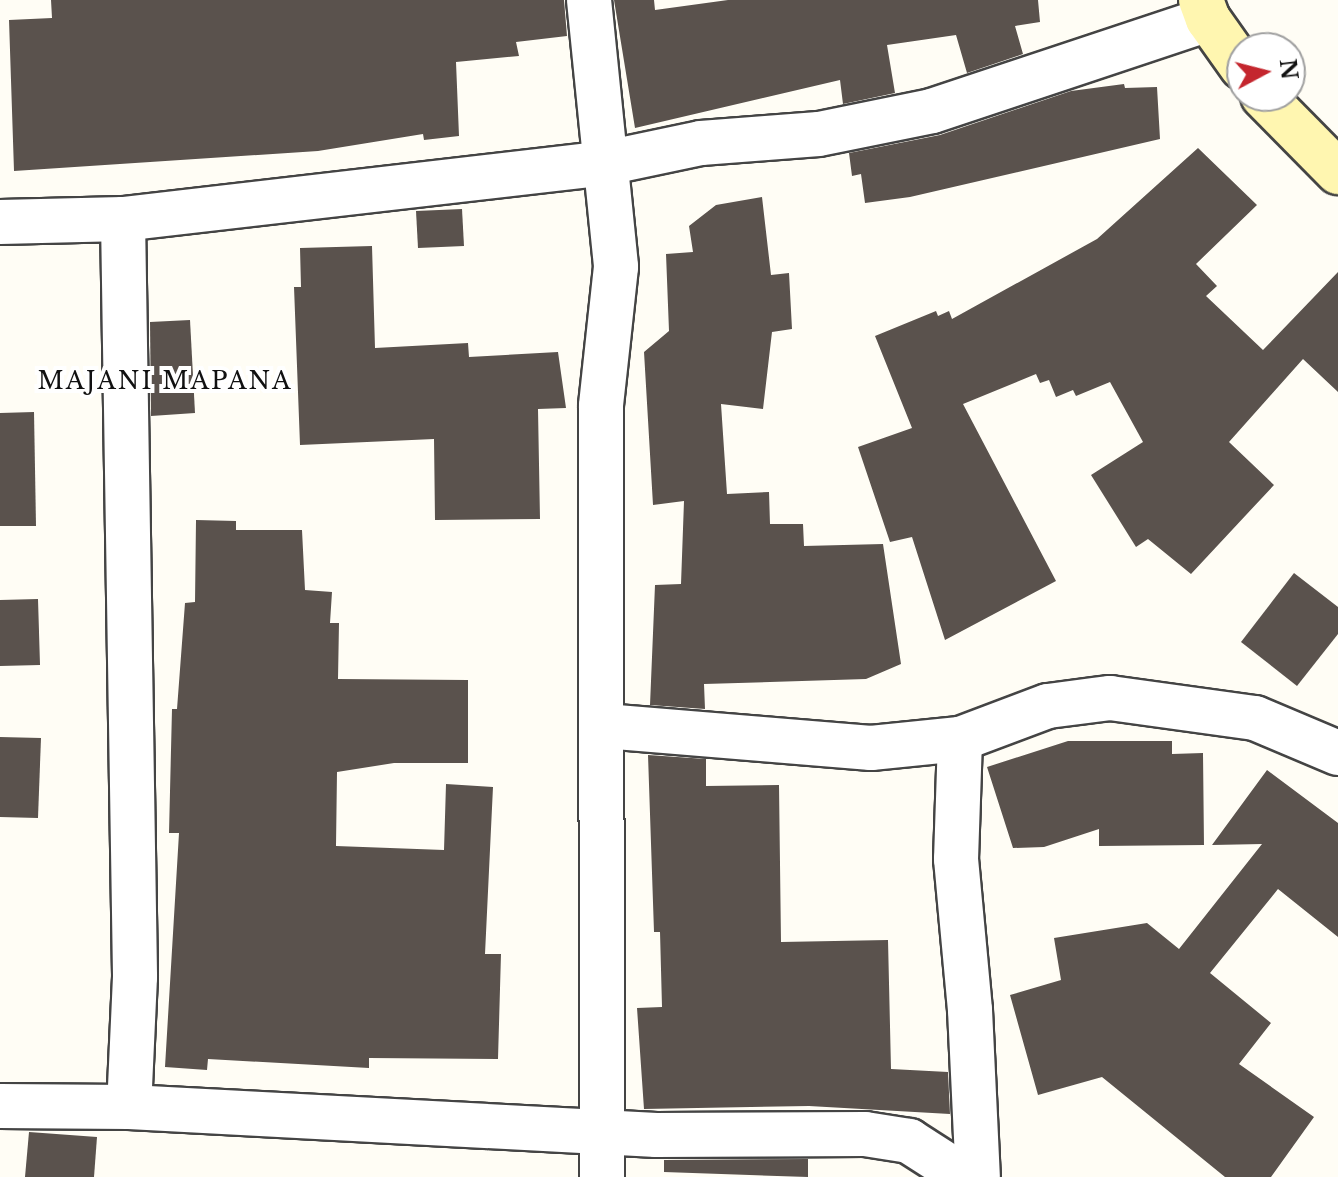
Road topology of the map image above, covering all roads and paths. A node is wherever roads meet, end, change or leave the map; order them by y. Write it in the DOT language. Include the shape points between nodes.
graph roads {
  1 [pos="589,0"];
  2 [pos="1204,9"];
  3 [pos="1226,43"];
  4 [pos="1279,112"];
  5 [pos="606,163"];
  6 [pos="1338,172"];
  7 [pos="123,219"];
  8 [pos="0,222"];
  9 [pos="604,726"];
  10 [pos="960,739"];
  11 [pos="1338,753"];
  12 [pos="0,1106"];
  13 [pos="129,1107"];
  14 [pos="603,1131"];
  15 [pos="602,1177"];
  16 [pos="965,1177"];
  17 [pos="978,1177"];
  1 -- 5 [label="street"];
  2 -- 3 [label="main road"];
  2 -- 5 [label="street" via="932,111 819,134 701,143"];
  4 -- 6 [label="main road"];
  5 -- 7 [label="street"];
  5 -- 9 [label="street" via="616,267 601,406"];
  7 -- 8 [label="street"];
  7 -- 13 [label="street" via="135,977"];
  9 -- 10 [label="street" via="871,748"];
  9 -- 14 [label="street"];
  10 -- 11 [label="street" via="1048,706 1110,698 1255,718"];
  10 -- 17 [label="street" via="956,859"];
  12 -- 13 [label="street"];
  13 -- 14 [label="street"];
  14 -- 15 [label="street"];
  14 -- 16 [label="street" via="865,1134 909,1141"];
}
